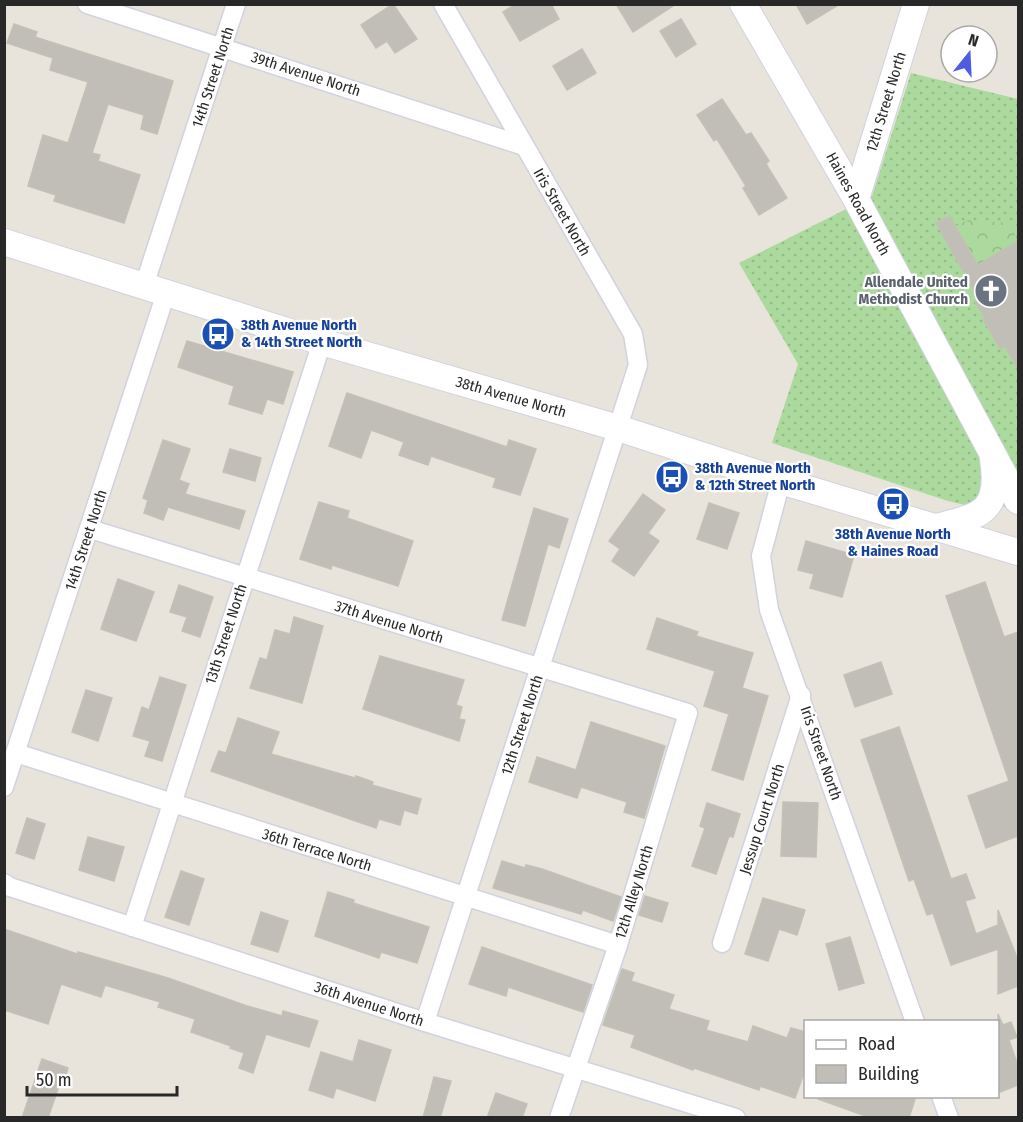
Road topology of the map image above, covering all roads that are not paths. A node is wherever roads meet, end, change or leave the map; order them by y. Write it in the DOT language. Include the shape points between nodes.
graph roads {
  1 [pos="87,4"];
  2 [pos="236,4"];
  3 [pos="443,4"];
  4 [pos="743,4"];
  5 [pos="916,4"];
  6 [pos="223,47"];
  7 [pos="524,146"];
  8 [pos="856,199"];
  9 [pos="4,242"];
  10 [pos="155,289"];
  11 [pos="322,342"];
  12 [pos="618,428"];
  13 [pos="993,453"];
  14 [pos="1018,476"];
  15 [pos="781,482"];
  16 [pos="1018,501"];
  17 [pos="936,527"];
  18 [pos="90,529"];
  19 [pos="1018,552"];
  20 [pos="245,578"];
  21 [pos="540,669"];
  22 [pos="801,695"];
  23 [pos="688,713"];
  24 [pos="16,753"];
  25 [pos="4,787"];
  26 [pos="170,804"];
  27 [pos="4,883"];
  28 [pos="466,896"];
  29 [pos="132,927"];
  30 [pos="722,943"];
  31 [pos="618,945"];
  32 [pos="914,1020"];
  33 [pos="425,1022"];
  34 [pos="577,1069"];
  35 [pos="942,1098"];
  36 [pos="559,1118"];
  37 [pos="736,1118"];
  38 [pos="949,1118"];
  1 -- 6 [label="street, 39th Avenue North"];
  2 -- 6 [label="street, 14th Street North"];
  3 -- 7 [label="street, Iris Street North"];
  4 -- 8 [label="main road, Haines Road North"];
  5 -- 8 [label="main road, 12th Street North"];
  6 -- 7 [label="street, 39th Avenue North"];
  6 -- 10 [label="street, 14th Street North"];
  7 -- 12 [label="street, Iris Street North" via="633,334 638,365"];
  8 -- 13 [label="main road, Haines Road North"];
  9 -- 10 [label="main road, 38th Avenue North"];
  10 -- 11 [label="main road, 38th Avenue North"];
  10 -- 18 [label="street, 14th Street North"];
  11 -- 12 [label="main road, 38th Avenue North"];
  11 -- 20 [label="street, 13th Street North"];
  12 -- 15 [label="main road, 38th Avenue North"];
  12 -- 21 [label="street, 12th Street North"];
  13 -- 14 [label="main road"];
  13 -- 16 [label="main road, Haines Road North"];
  13 -- 17 [label="main road" via="997,484 991,500 980,513"];
  15 -- 17 [label="main road, 38th Avenue North"];
  15 -- 22 [label="street, Iris Street North" via="761,556 769,610"];
  17 -- 19 [label="main road, 38th Avenue North"];
  18 -- 20 [label="street, 37th Avenue North"];
  18 -- 24 [label="street, 14th Street North"];
  20 -- 21 [label="street, 37th Avenue North"];
  20 -- 26 [label="street, 13th Street North"];
  21 -- 23 [label="street, 37th Avenue North"];
  21 -- 28 [label="street, 12th Street North"];
  22 -- 30 [label="street, Jessup Court North"];
  22 -- 32 [label="street, Iris Street North"];
  23 -- 31 [label="street, 12th Alley North"];
  24 -- 25 [label="street, 14th Street North"];
  24 -- 26 [label="street, 36th Terrace North"];
  26 -- 28 [label="street, 36th Terrace North"];
  26 -- 29 [label="street, 13th Street North"];
  27 -- 29 [label="street, 36th Avenue North"];
  28 -- 31 [label="street, 36th Terrace North"];
  28 -- 33 [label="street, 12th Street North"];
  29 -- 33 [label="street, 36th Avenue North"];
  31 -- 34 [label="street, 12th Alley North"];
  33 -- 34 [label="street, 36th Avenue North"];
  34 -- 36 [label="street"];
  34 -- 37 [label="street, 36th Avenue North"];
  35 -- 38 [label="street"];
}
